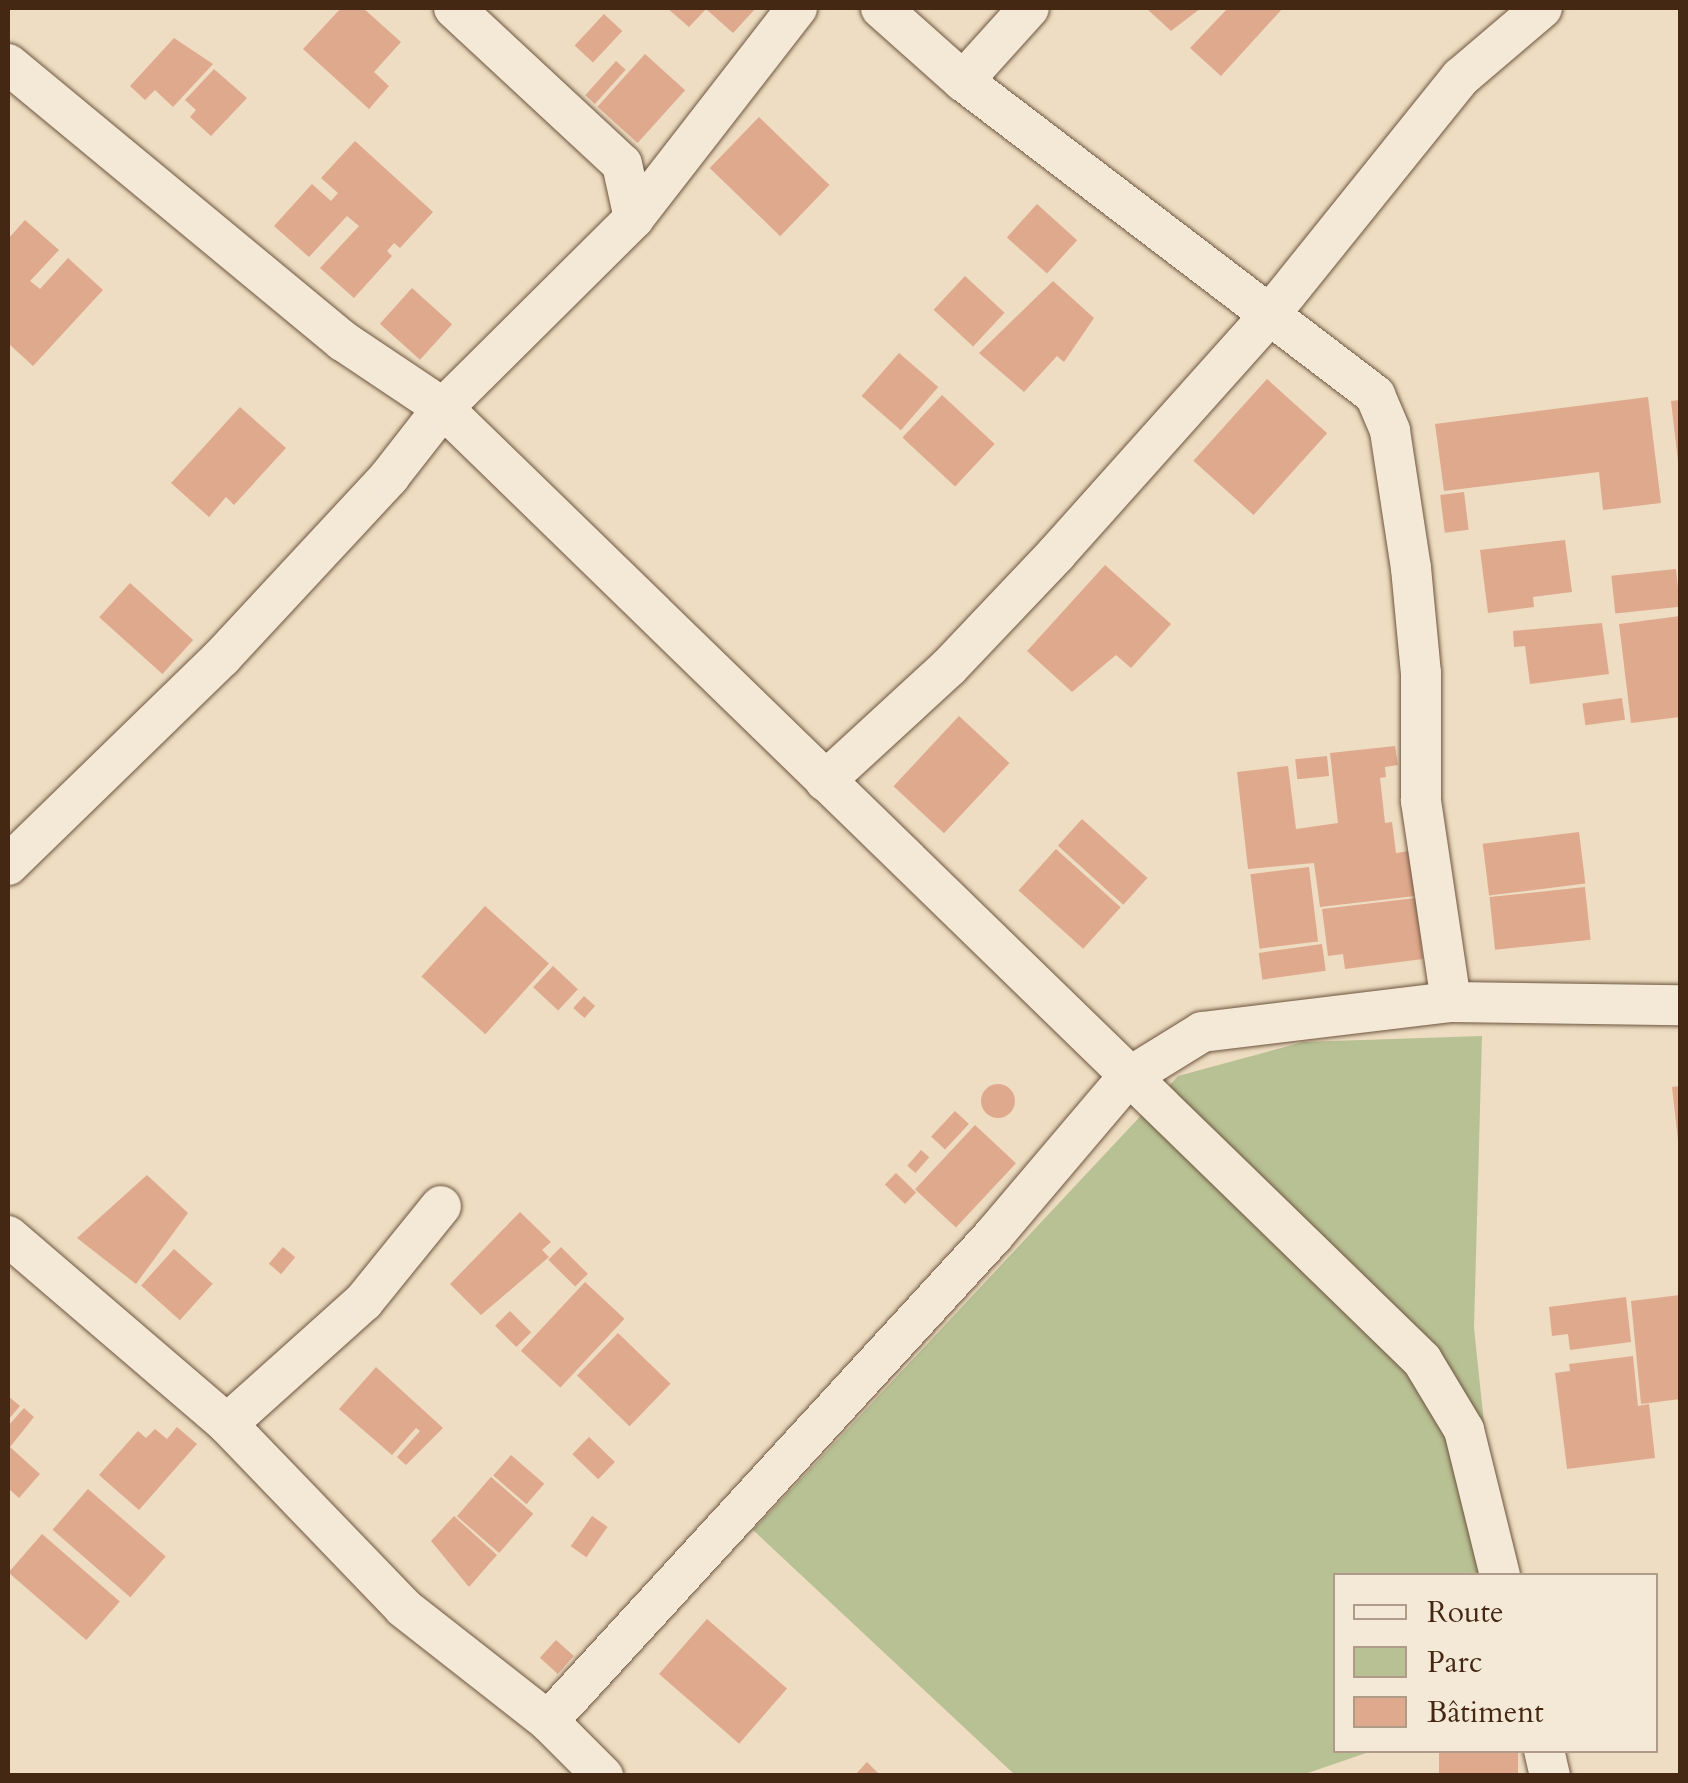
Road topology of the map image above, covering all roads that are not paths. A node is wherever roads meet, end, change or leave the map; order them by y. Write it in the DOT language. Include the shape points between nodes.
graph roads {
  1 [pos="454,8"];
  2 [pos="797,8"];
  3 [pos="881,8"];
  4 [pos="1029,8"];
  5 [pos="1542,8"];
  6 [pos="8,64"];
  7 [pos="964,81"];
  8 [pos="634,218"];
  9 [pos="1267,318"];
  10 [pos="442,408"];
  11 [pos="825,780"];
  12 [pos="8,864"];
  13 [pos="1452,1002"];
  14 [pos="1680,1005"];
  15 [pos="1126,1079"];
  16 [pos="441,1206"];
  17 [pos="8,1236"];
  18 [pos="228,1424"];
  19 [pos="1499,1573"];
  20 [pos="548,1720"];
  21 [pos="603,1776"];
  1 -- 8 [label="street" via="622,164"];
  2 -- 8 [label="street"];
  3 -- 7 [label="street"];
  4 -- 7 [label="street"];
  5 -- 9 [label="street" via="1460,77"];
  6 -- 10 [label="street" via="343,341"];
  7 -- 9 [label="street"];
  8 -- 10 [label="street"];
  9 -- 11 [label="street" via="950,667"];
  9 -- 13 [label="street" via="1374,394 1390,432 1421,673 1420,802"];
  10 -- 11 [label="street"];
  10 -- 12 [label="street" via="390,477 222,657"];
  11 -- 15 [label="street"];
  13 -- 14 [label="street"];
  13 -- 15 [label="street" via="1202,1032"];
  15 -- 19 [label="street" via="1422,1360 1464,1430"];
  15 -- 20 [label="street" via="993,1236"];
  16 -- 18 [label="street" via="364,1301"];
  17 -- 18 [label="street"];
  18 -- 20 [label="street" via="360,1568"];
  20 -- 21 [label="street"];
}
